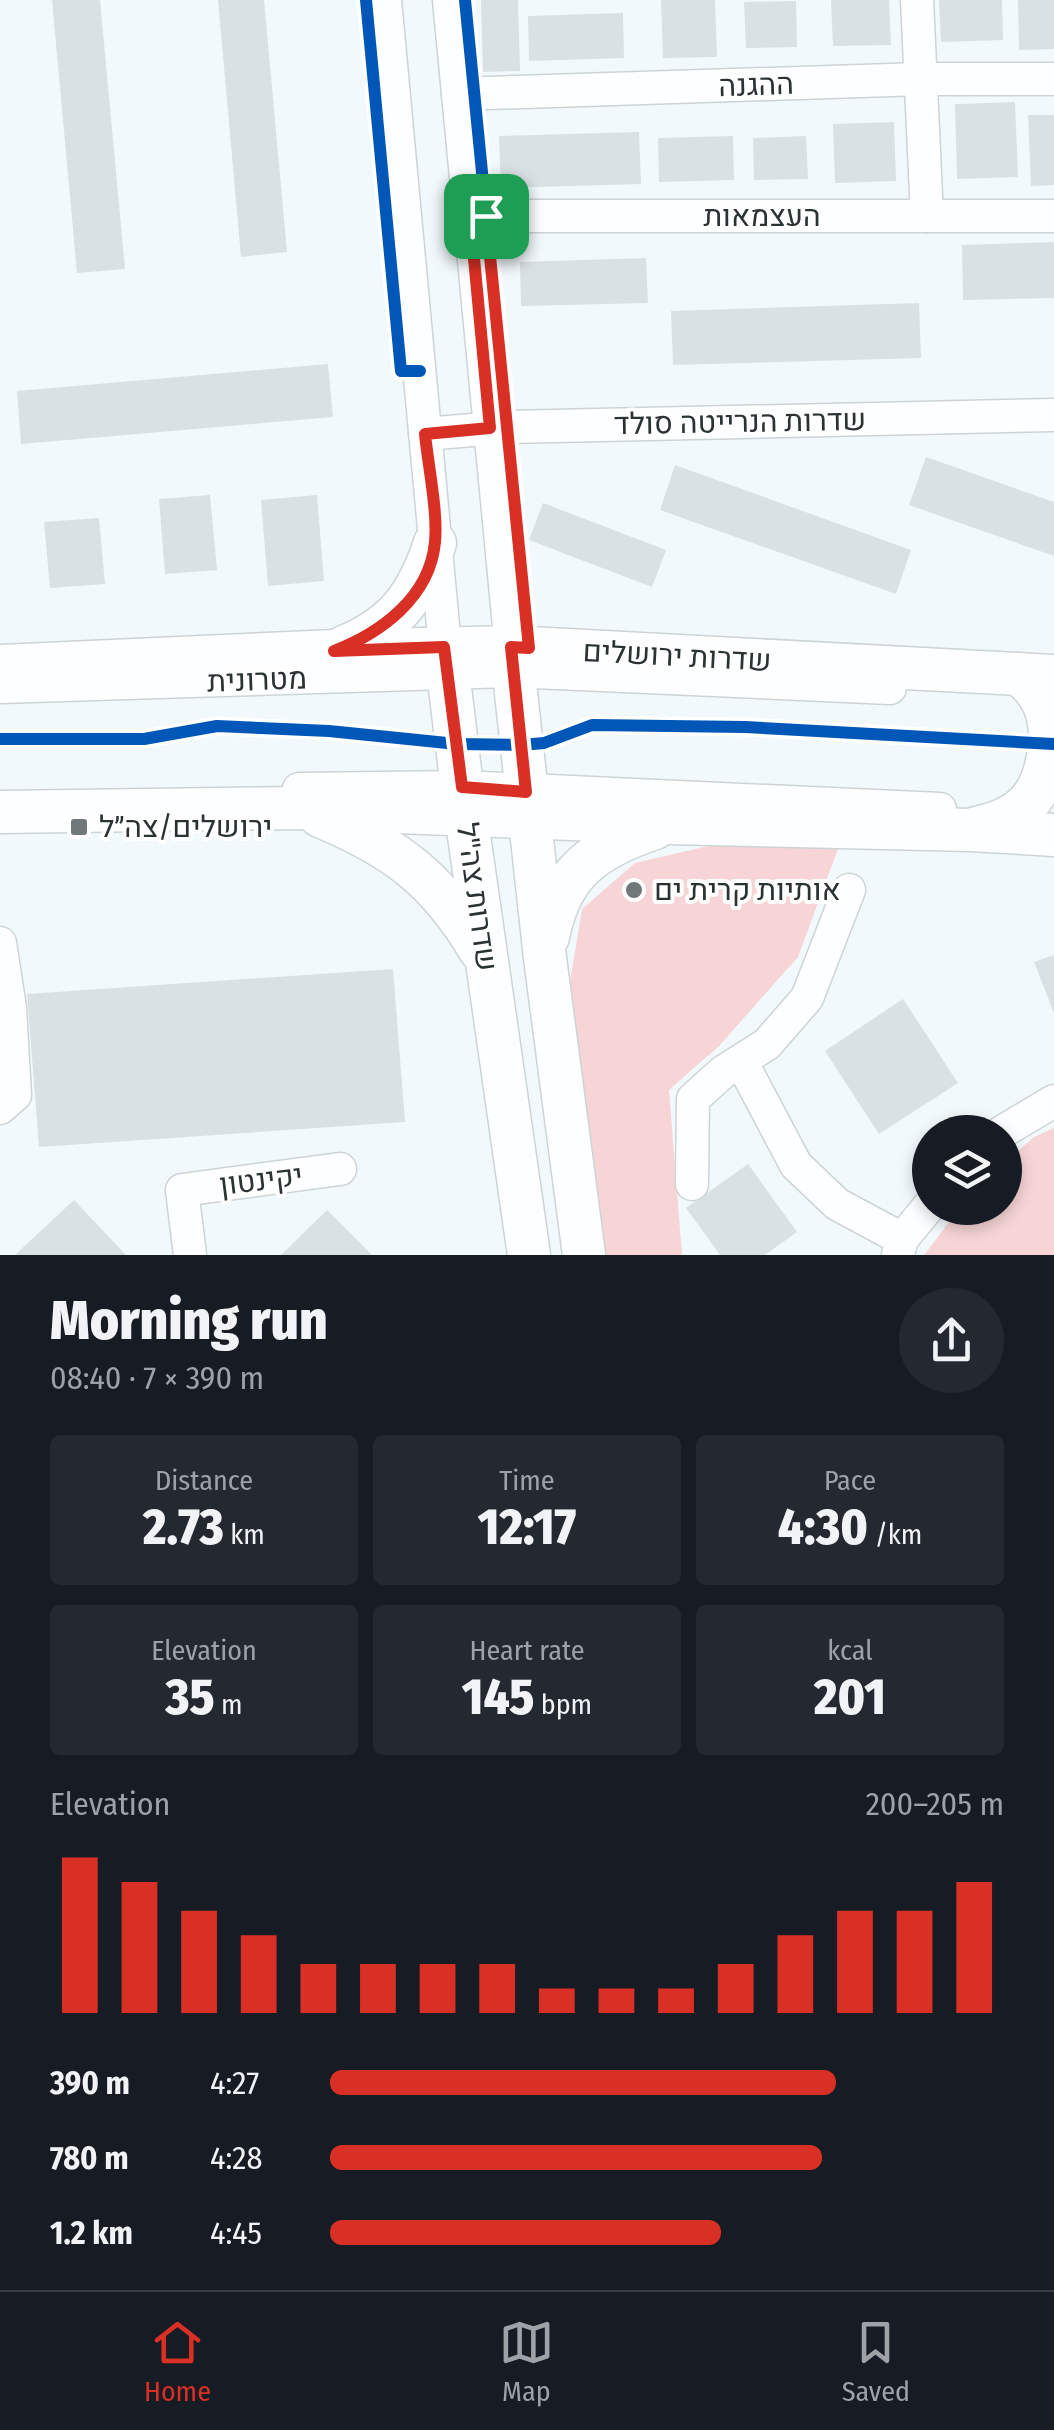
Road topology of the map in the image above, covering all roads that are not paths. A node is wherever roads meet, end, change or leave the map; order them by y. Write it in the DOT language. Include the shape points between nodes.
graph roads {
  1 [pos="386,0"];
  2 [pos="449,0"];
  3 [pos="917,0"];
  4 [pos="1054,78"];
  5 [pos="921,80"];
  6 [pos="458,94"];
  7 [pos="470,216"];
  8 [pos="927,216"];
  9 [pos="1054,216"];
  10 [pos="1054,415"];
  11 [pos="490,428"];
  12 [pos="425,434"];
  13 [pos="435,543"];
  14 [pos="334,651"];
  15 [pos="512,659"];
  16 [pos="445,660"];
  17 [pos="0,666"];
  18 [pos="1042,685"];
  19 [pos="0,687"];
  20 [pos="0,792"];
  21 [pos="464,800"];
  22 [pos="528,804"];
  23 [pos="301,808"];
  24 [pos="0,812"];
  25 [pos="1036,813"];
  26 [pos="670,823"];
  27 [pos="971,830"];
  28 [pos="1054,835"];
  29 [pos="849,890"];
  30 [pos="5,934"];
  31 [pos="545,958"];
  32 [pos="486,960"];
  33 [pos="740,1060"];
  34 [pos="1054,1101"];
  35 [pos="0,1108"];
  36 [pos="1022,1120"];
  37 [pos="340,1170"];
  38 [pos="692,1184"];
  39 [pos="916,1225"];
  40 [pos="900,1247"];
  41 [pos="190,1255"];
  42 [pos="530,1255"];
  43 [pos="584,1255"];
  1 -- 12 [label="street, שדרות צה\"ל"];
  2 -- 6 [label="street, שדרות צה\"ל"];
  3 -- 5 [label="street"];
  4 -- 5 [label="street, ההגנה"];
  5 -- 6 [label="street, ההגנה"];
  5 -- 8 [label="street"];
  6 -- 7 [label="street, שדרות צה\"ל"];
  7 -- 8 [label="street, העצמאות"];
  7 -- 11 [label="street, שדרות צה\"ל"];
  8 -- 9 [label="street, העצמאות"];
  10 -- 11 [label="street, שדרות הנרייטה סולד"];
  11 -- 12 [label="street, שדרות הנרייטה סולד"];
  11 -- 15 [label="street, שדרות צה\"ל"];
  12 -- 13 [label="street, שדרות צה\"ל"];
  13 -- 14 [label="main road" via="424,579 396,616"];
  13 -- 16 [label="street, שדרות צה\"ל"];
  14 -- 16 [label="main road, שדרות ירושלים"];
  14 -- 17 [label="main road, שדרות ירושלים"];
  15 -- 16 [label="main road, שדרות ירושלים"];
  15 -- 18 [label="main road, שדרות ירושלים"];
  15 -- 22 [label="main road, שדרות צה\"ל"];
  16 -- 19 [label="street, מטרונית"];
  16 -- 21 [label="main road, שדרות צה\"ל"];
  18 -- 25 [label="main road" via="1050,744"];
  20 -- 21 [label="street"];
  21 -- 22 [label="main road"];
  21 -- 23 [label="main road"];
  21 -- 32 [label="main road, שדרות צה\"ל"];
  22 -- 25 [label="street"];
  22 -- 26 [label="main road"];
  22 -- 31 [label="main road, שדרות צה\"ל"];
  23 -- 24 [label="main road"];
  23 -- 32 [label="main road" via="397,855 434,886"];
  25 -- 27 [label="main road"];
  26 -- 27 [label="main road"];
  26 -- 31 [label="main road" via="604,848 564,886"];
  27 -- 28 [label="main road"];
  29 -- 33 [label="street" via="807,998 767,1044"];
  30 -- 35 [label="street" via="15,1096"];
  31 -- 43 [label="main road, שדרות צה\"ל"];
  32 -- 42 [label="main road, שדרות צה\"ל"];
  33 -- 38 [label="street" via="693,1098"];
  33 -- 40 [label="street" via="796,1165 837,1204"];
  34 -- 36 [label="street"];
  37 -- 41 [label="street, יקינטון" via="182,1190"];
  39 -- 40 [label="street"];
}
